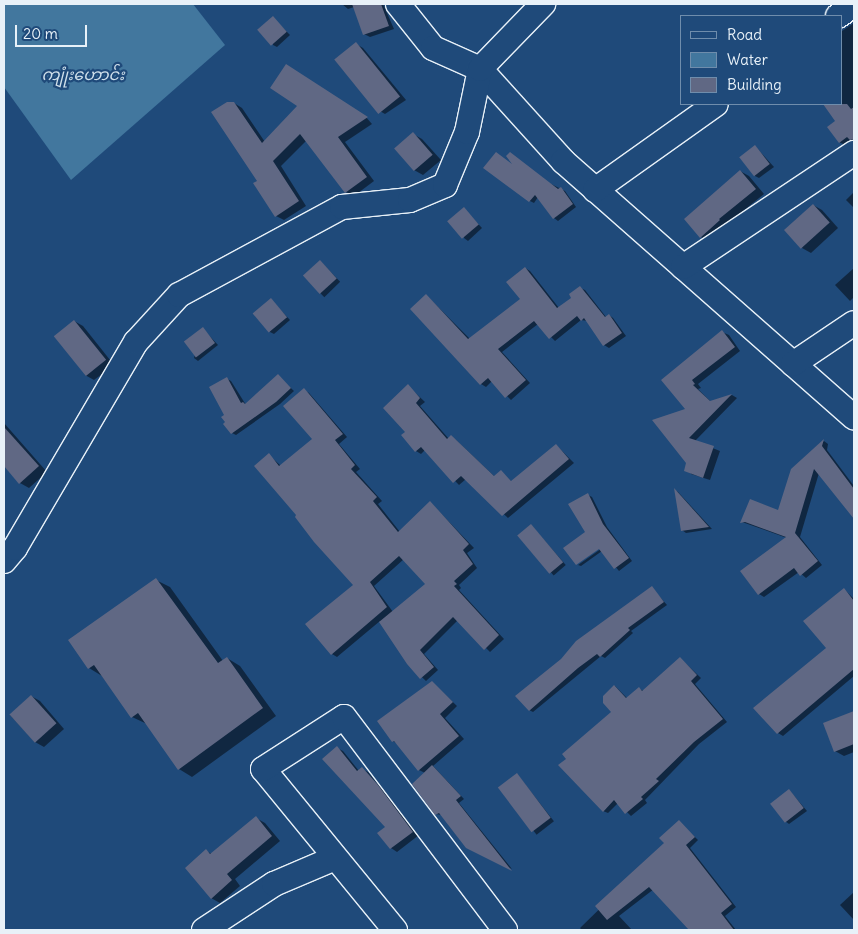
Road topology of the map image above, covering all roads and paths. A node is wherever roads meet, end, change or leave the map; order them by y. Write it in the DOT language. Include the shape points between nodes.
graph roads {
  1 [pos="398,4"];
  2 [pos="543,4"];
  3 [pos="854,5"];
  4 [pos="839,15"];
  5 [pos="480,69"];
  6 [pos="715,105"];
  7 [pos="854,153"];
  8 [pos="595,190"];
  9 [pos="683,266"];
  10 [pos="854,323"];
  11 [pos="793,364"];
  12 [pos="854,418"];
  13 [pos="4,561"];
  14 [pos="335,858"];
  15 [pos="204,930"];
  16 [pos="395,930"];
  17 [pos="505,930"];
  1 -- 5 [label="street" via="433,48"];
  2 -- 5 [label="street"];
  3 -- 4 [label="street"];
  5 -- 8 [label="street" via="563,161"];
  5 -- 13 [label="street" via="467,132 445,185 410,200 342,207 179,295 136,342 15,548"];
  6 -- 8 [label="street"];
  7 -- 9 [label="street"];
  8 -- 9 [label="street"];
  9 -- 11 [label="street"];
  10 -- 11 [label="street"];
  11 -- 12 [label="street"];
  14 -- 15 [label="street" via="274,884"];
  14 -- 16 [label="street"];
  14 -- 17 [label="street" via="263,769 344,717"];
}
